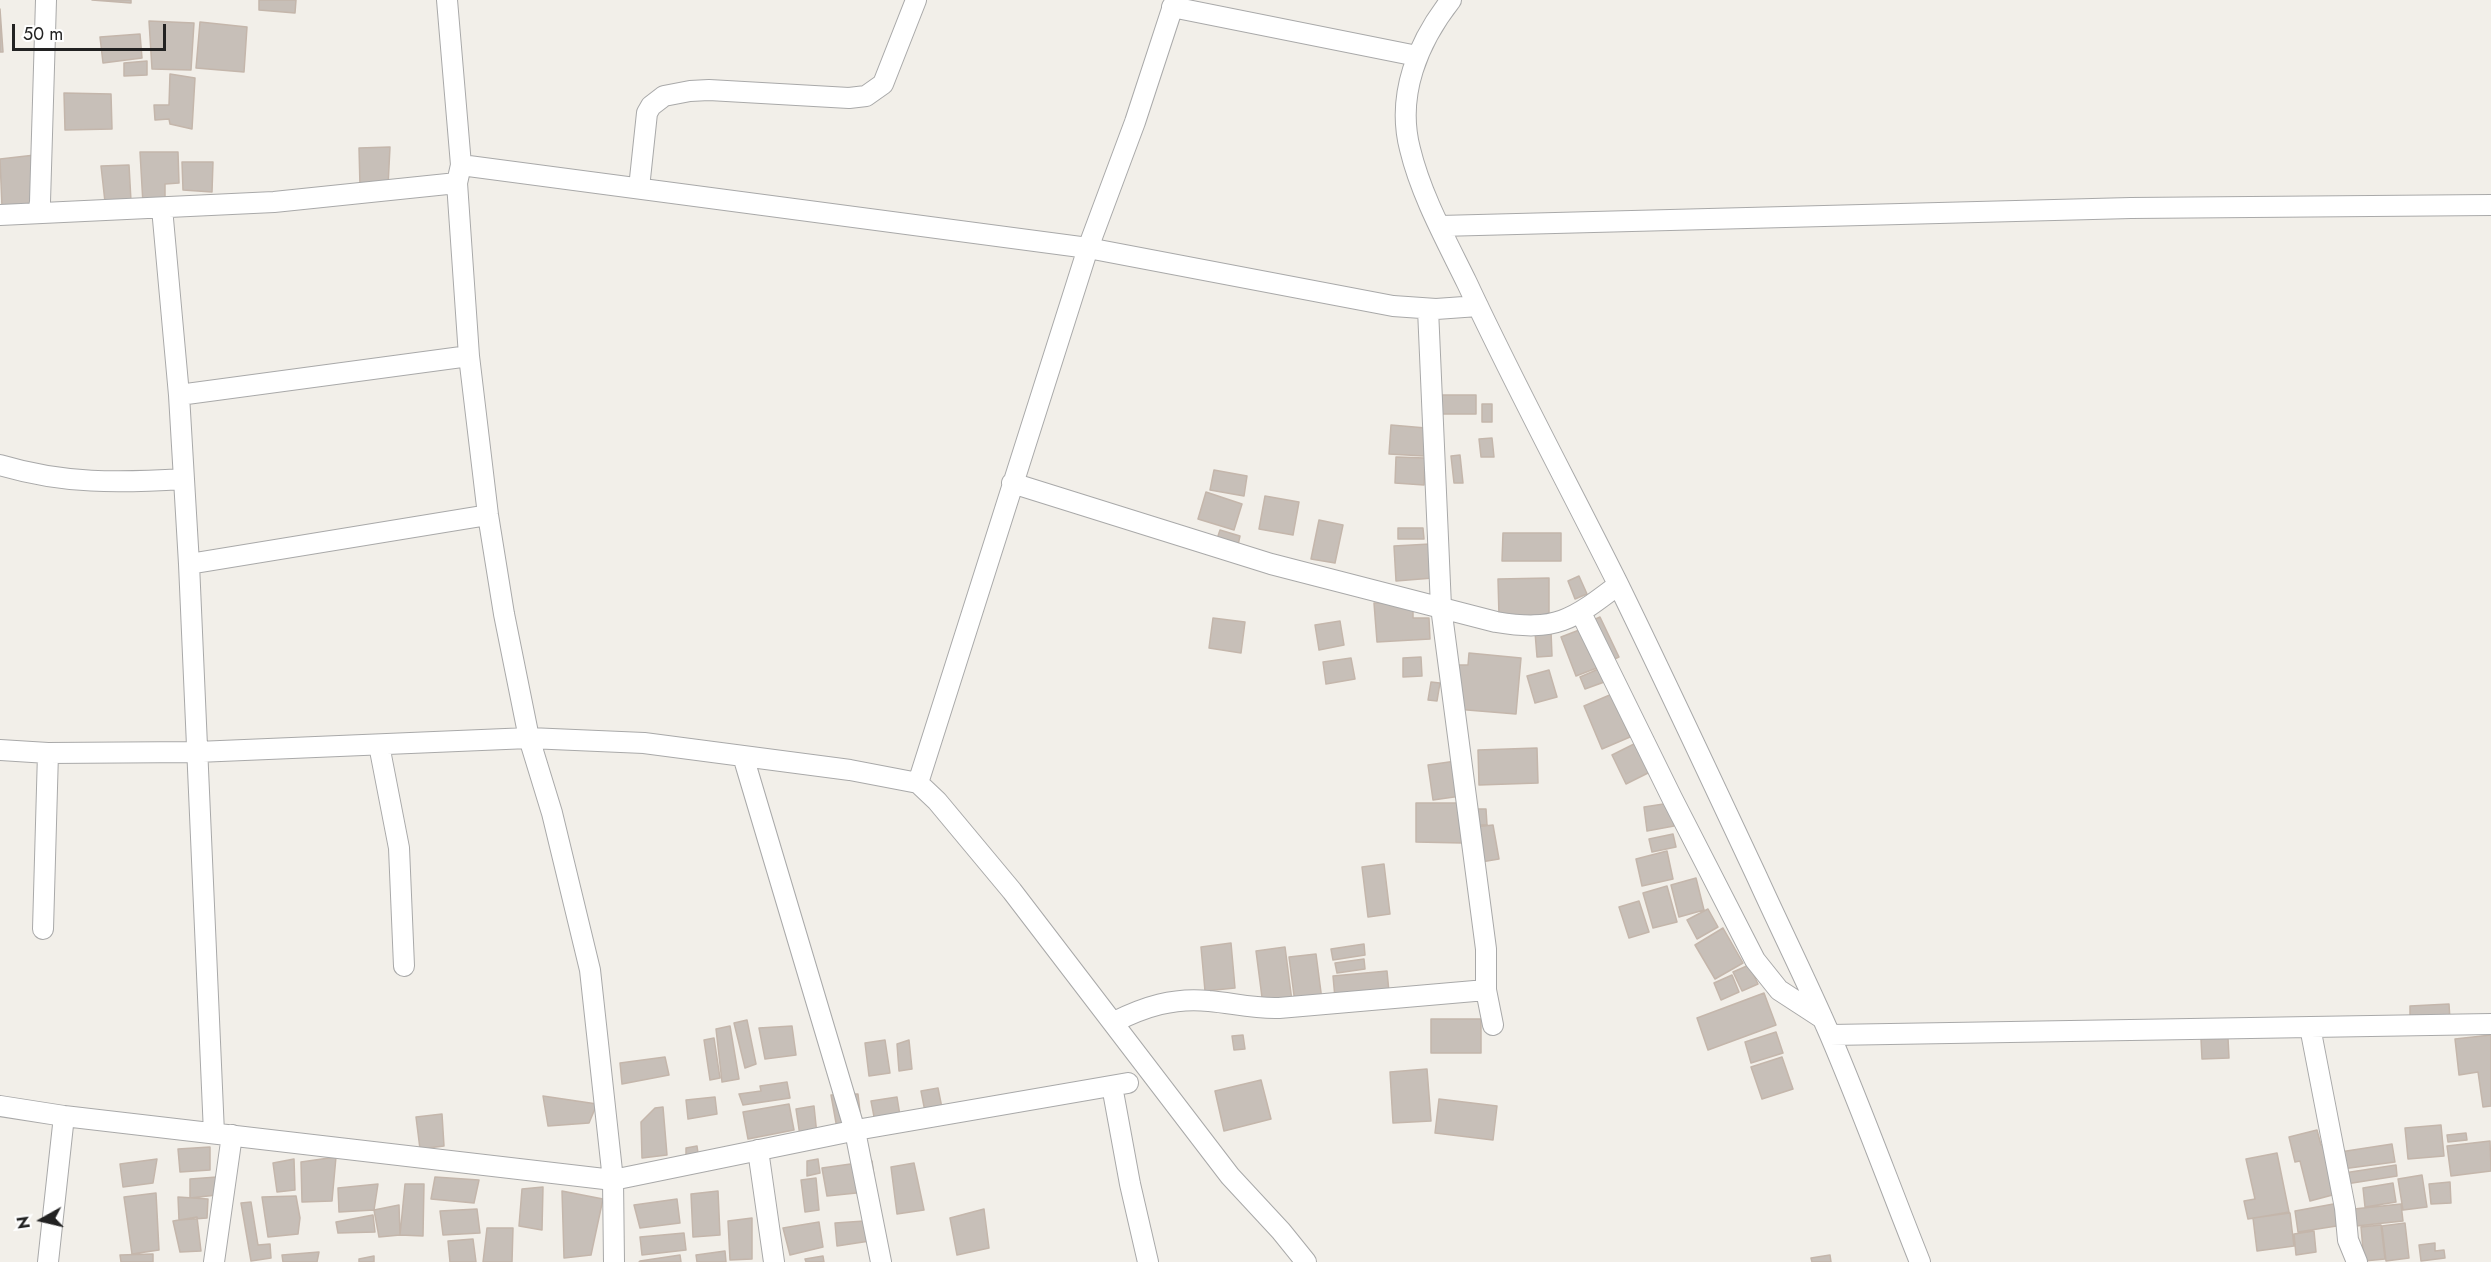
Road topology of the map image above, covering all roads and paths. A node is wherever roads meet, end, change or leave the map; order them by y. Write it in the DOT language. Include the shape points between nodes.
graph roads {
  1 [pos="46,0"];
  2 [pos="447,0"];
  3 [pos="916,0"];
  4 [pos="1451,0"];
  5 [pos="1173,4"];
  6 [pos="1417,56"];
  7 [pos="459,174"];
  8 [pos="639,188"];
  9 [pos="2491,205"];
  10 [pos="162,208"];
  11 [pos="38,213"];
  12 [pos="0,215"];
  13 [pos="1440,226"];
  14 [pos="1088,248"];
  15 [pos="1478,306"];
  16 [pos="1439,309"];
  17 [pos="469,356"];
  18 [pos="179,395"];
  19 [pos="0,465"];
  20 [pos="184,479"];
  21 [pos="1012,483"];
  22 [pos="488,515"];
  23 [pos="189,564"];
  24 [pos="1618,585"];
  25 [pos="1589,606"];
  26 [pos="1441,607"];
  27 [pos="529,738"];
  28 [pos="379,746"];
  29 [pos="0,750"];
  30 [pos="197,752"];
  31 [pos="48,753"];
  32 [pos="743,756"];
  33 [pos="918,783"];
  34 [pos="43,929"];
  35 [pos="404,966"];
  36 [pos="1486,990"];
  37 [pos="1114,1022"];
  38 [pos="2491,1024"];
  39 [pos="1493,1025"];
  40 [pos="1826,1027"];
  41 [pos="2310,1028"];
  42 [pos="0,1106"];
  43 [pos="64,1116"];
  44 [pos="855,1131"];
  45 [pos="223,1134"];
  46 [pos="758,1150"];
  47 [pos="613,1180"];
  48 [pos="48,1262"];
  49 [pos="214,1262"];
  50 [pos="614,1262"];
  51 [pos="774,1262"];
  52 [pos="881,1262"];
  53 [pos="1148,1262"];
  54 [pos="1306,1262"];
  55 [pos="1920,1262"];
  56 [pos="2358,1262"];
  1 -- 11 [label="street"];
  2 -- 7 [label="street"];
  3 -- 8 [label="street" via="883,84 866,96 709,90 664,96 647,113"];
  4 -- 6 [label="street"];
  5 -- 6 [label="street"];
  5 -- 14 [label="street"];
  6 -- 13 [label="street" via="1408,86 1408,136 1416,169"];
  7 -- 8 [label="street"];
  7 -- 10 [label="street" via="298,200"];
  7 -- 17 [label="street"];
  8 -- 14 [label="street"];
  9 -- 13 [label="street" via="2119,208"];
  10 -- 11 [label="street"];
  10 -- 18 [label="street"];
  11 -- 12 [label="street"];
  13 -- 15 [label="street"];
  14 -- 16 [label="street" via="1393,306"];
  14 -- 21 [label="street"];
  15 -- 16 [label="street"];
  15 -- 24 [label="street"];
  16 -- 26 [label="street"];
  17 -- 18 [label="street"];
  17 -- 22 [label="street"];
  18 -- 20 [label="street"];
  19 -- 20 [label="street" via="72,480 111,483"];
  20 -- 23 [label="street"];
  21 -- 26 [label="street" via="1259,561"];
  21 -- 33 [label="street"];
  22 -- 23 [label="street"];
  22 -- 27 [label="street"];
  23 -- 30 [label="street"];
  24 -- 25 [label="street"];
  24 -- 40 [label="street"];
  25 -- 26 [label="street" via="1551,625 1516,625"];
  25 -- 40 [label="street" via="1666,787 1755,960 1779,990"];
  26 -- 36 [label="street" via="1486,949"];
  27 -- 28 [label="street"];
  27 -- 32 [label="street" via="644,743"];
  27 -- 47 [label="street" via="590,970"];
  28 -- 30 [label="street"];
  28 -- 35 [label="street" via="399,848"];
  29 -- 31 [label="street"];
  30 -- 31 [label="street"];
  30 -- 45 [label="street"];
  31 -- 34 [label="street"];
  32 -- 33 [label="street"];
  32 -- 44 [label="street"];
  33 -- 37 [label="street" via="1012,891"];
  36 -- 37 [label="street" via="1279,1008 1208,1000 1172,1002 1142,1008"];
  36 -- 39 [label="street"];
  37 -- 54 [label="street" via="1230,1176"];
  38 -- 41 [label="street"];
  40 -- 41 [label="street"];
  40 -- 55 [label="street"];
  41 -- 56 [label="street" via="2348,1240"];
  42 -- 43 [label="street"];
  43 -- 45 [label="street"];
  43 -- 48 [label="street"];
  44 -- 46 [label="street"];
  44 -- 52 [label="street"];
  44 -- 53 [label="street" via="1120,1084 1130,1184"];
  45 -- 47 [label="street"];
  45 -- 49 [label="street"];
  46 -- 47 [label="street"];
  46 -- 51 [label="street"];
  47 -- 50 [label="street"];
}
